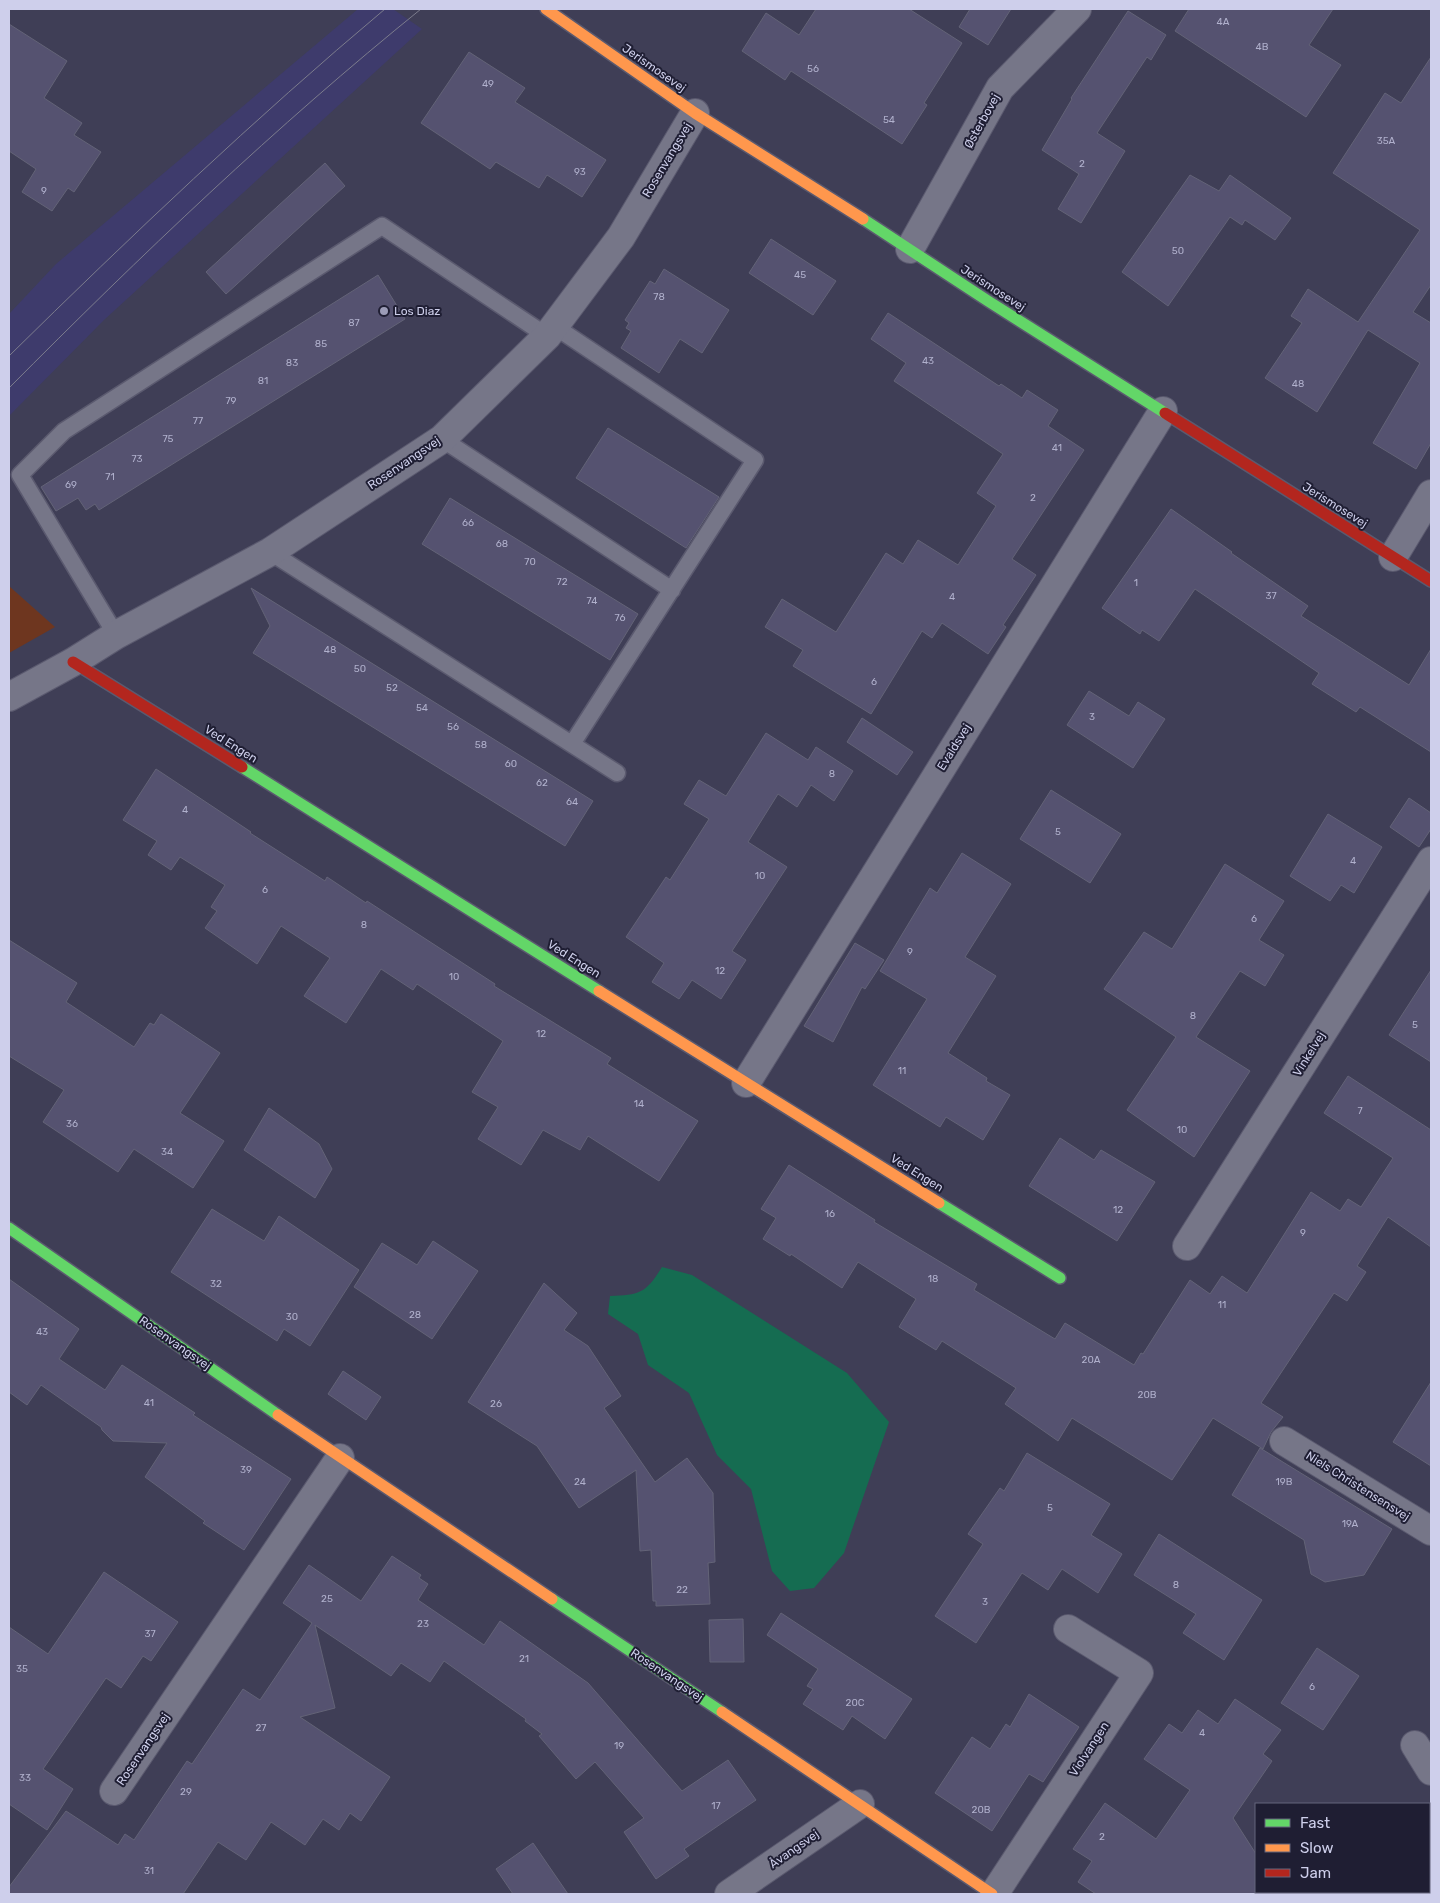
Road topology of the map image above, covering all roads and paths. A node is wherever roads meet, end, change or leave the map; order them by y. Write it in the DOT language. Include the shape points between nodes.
graph roads {
  1 [pos="546,9"];
  2 [pos="1077,9"];
  3 [pos="695,113"];
  4 [pos="910,249"];
  5 [pos="550,331"];
  6 [pos="1163,411"];
  7 [pos="442,439"];
  8 [pos="1431,494"];
  9 [pos="270,552"];
  10 [pos="1394,557"];
  11 [pos="1431,582"];
  12 [pos="672,590"];
  13 [pos="116,635"];
  14 [pos="73,662"];
  15 [pos="9,697"];
  16 [pos="572,744"];
  17 [pos="618,773"];
  18 [pos="1431,861"];
  19 [pos="746,1083"];
  20 [pos="9,1228"];
  21 [pos="1187,1246"];
  22 [pos="1060,1278"];
  23 [pos="1284,1440"];
  24 [pos="340,1458"];
  25 [pos="1431,1531"];
  26 [pos="1068,1629"];
  27 [pos="1415,1745"];
  28 [pos="1431,1771"];
  29 [pos="114,1791"];
  30 [pos="860,1804"];
  31 [pos="729,1894"];
  32 [pos="993,1894"];
  1 -- 3 [label="street, Jerismosevej"];
  2 -- 4 [label="street, Østerbovej" via="1000,88"];
  3 -- 4 [label="street, Jerismosevej"];
  3 -- 5 [label="street, Rosenvangsvej" via="621,237"];
  4 -- 6 [label="street, Jerismosevej"];
  5 -- 7 [label="street, Rosenvangsvej"];
  5 -- 12 [label="lane" via="755,460"];
  5 -- 13 [label="lane" via="382,226 64,431 20,475"];
  6 -- 10 [label="street, Jerismosevej"];
  6 -- 19 [label="street, Evaldsvej"];
  7 -- 9 [label="street, Rosenvangsvej"];
  7 -- 12 [label="lane"];
  8 -- 10 [label="street"];
  9 -- 13 [label="street, Rosenvangsvej"];
  9 -- 16 [label="lane"];
  10 -- 11 [label="street, Jerismosevej"];
  12 -- 16 [label="lane"];
  13 -- 14 [label="street, Rosenvangsvej"];
  14 -- 15 [label="street, Rosenvangsvej"];
  14 -- 19 [label="street, Ved Engen"];
  16 -- 17 [label="lane"];
  18 -- 21 [label="street, Vinkelvej"];
  19 -- 22 [label="street, Ved Engen"];
  20 -- 24 [label="street, Rosenvangsvej"];
  23 -- 25 [label="street, Niels Christensensvej"];
  24 -- 29 [label="street, Rosenvangsvej"];
  24 -- 30 [label="street, Rosenvangsvej"];
  26 -- 32 [label="street, Violvangen" via="1139,1673"];
  27 -- 28 [label="street"];
  30 -- 31 [label="street, Åvangsvej"];
  30 -- 32 [label="street, Rosenvangsvej"];
}
